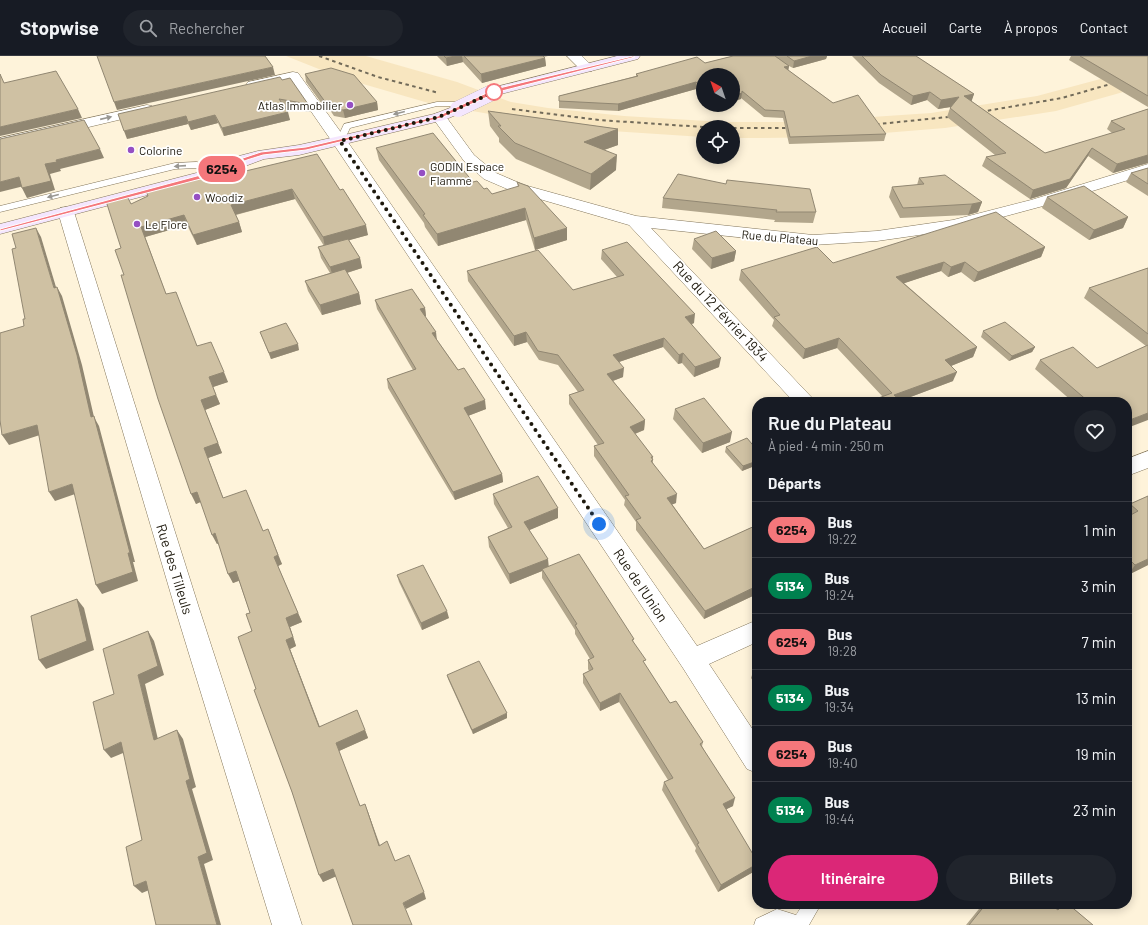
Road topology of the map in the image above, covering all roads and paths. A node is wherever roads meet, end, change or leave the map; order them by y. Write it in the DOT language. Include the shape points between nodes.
graph roads {
  1 [pos="574,56"];
  2 [pos="633,56"];
  3 [pos="587,68"];
  4 [pos="238,88"];
  5 [pos="160,106"];
  6 [pos="438,110"];
  7 [pos="340,141"];
  8 [pos="0,143"];
  9 [pos="1148,169"];
  10 [pos="218,171"];
  11 [pos="0,209"];
  12 [pos="66,212"];
  13 [pos="635,221"];
  14 [pos="0,229"];
  15 [pos="801,397"];
  16 [pos="1148,459"];
  17 [pos="1132,466"];
  18 [pos="752,633"];
  19 [pos="692,660"];
  20 [pos="752,752"];
  21 [pos="810,909"];
  22 [pos="287,925"];
  23 [pos="762,925"];
  1 -- 3 [label="street"];
  2 -- 3 [label="main road"];
  3 -- 6 [label="main road, bridge" via="493,92 463,106"];
  4 -- 7 [label="street, Rue de l'Union" via="293,76"];
  8 -- 5 [label="street, one-way"];
  6 -- 7 [label="main road"];
  6 -- 13 [label="street, Rue du Plateau" via="469,158 490,176 518,188"];
  7 -- 10 [label="main road" via="299,150 263,154"];
  7 -- 19 [label="street, Rue de l'Union"];
  9 -- 13 [label="street, Rue du Plateau" via="1037,204 954,225 877,236 813,240"];
  10 -- 11 [label="lane, one-way" via="197,165 175,166"];
  10 -- 12 [label="main road"];
  12 -- 14 [label="main road"];
  12 -- 22 [label="street, Rue des Tilleuls"];
  13 -- 15 [label="street, Rue du 12 Février 1934"];
  16 -- 17 [label="street"];
  18 -- 19 [label="street"];
  19 -- 20 [label="street, Rue de l'Union"];
  21 -- 23 [label="lane" via="799,925 777,917"];
}
